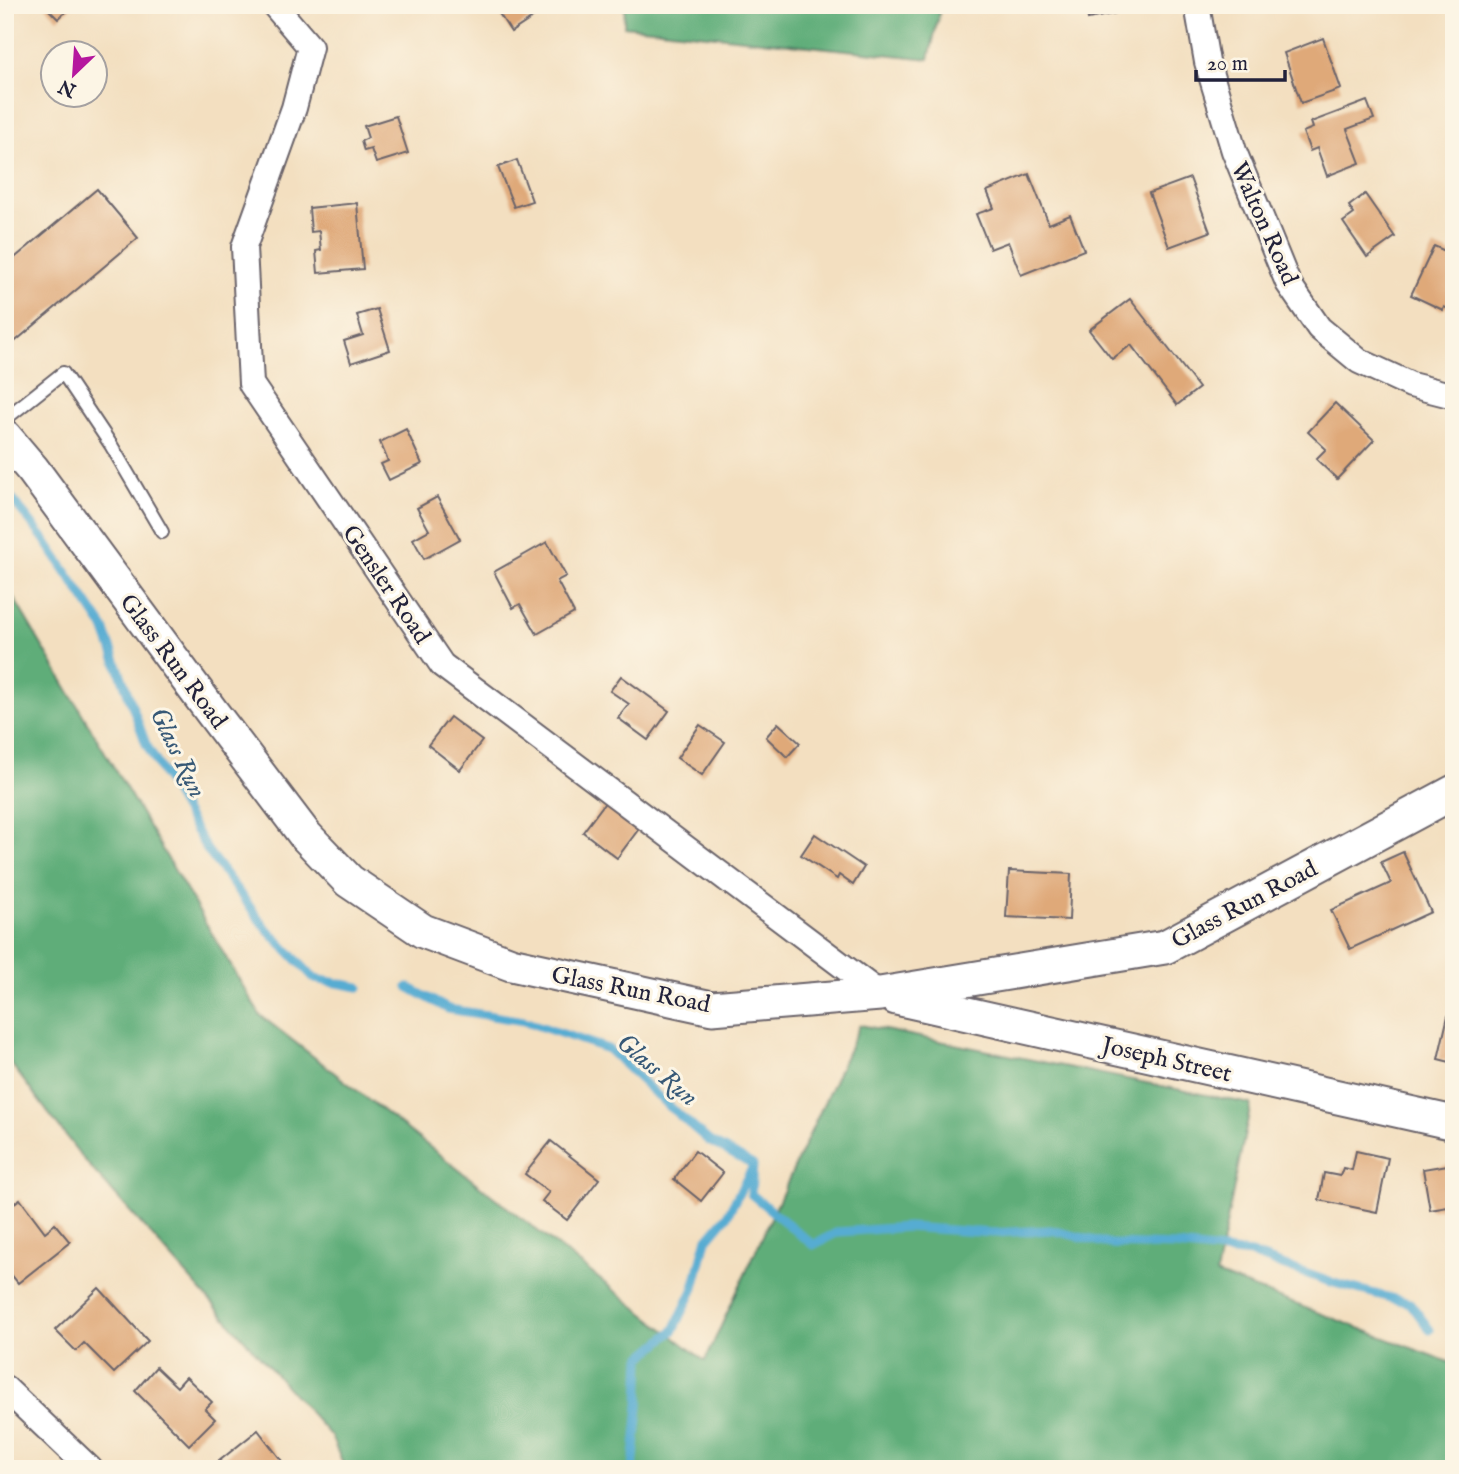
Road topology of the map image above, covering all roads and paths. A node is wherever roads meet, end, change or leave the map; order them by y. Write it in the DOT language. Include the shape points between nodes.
graph roads {
  1 [pos="274,5"];
  2 [pos="1197,5"];
  3 [pos="1454,396"];
  4 [pos="5,419"];
  5 [pos="5,437"];
  6 [pos="162,532"];
  7 [pos="1454,792"];
  8 [pos="880,994"];
  9 [pos="1454,1123"];
  10 [pos="5,1388"];
  11 [pos="90,1469"];
  1 -- 8 [label="street, Gensler Road" via="310,47 294,108 244,247 251,384 442,665"];
  2 -- 3 [label="street, Walton Road" via="1206,62 1234,151 1288,283 1319,328 1359,361 1411,385"];
  4 -- 6 [label="lane" via="62,373"];
  5 -- 8 [label="main road, Glass Run Road" via="305,835 349,881 423,931 511,964 712,1008"];
  7 -- 8 [label="main road, Glass Run Road" via="1165,947"];
  8 -- 9 [label="main road, Joseph Street"];
  10 -- 11 [label="street"];
}
